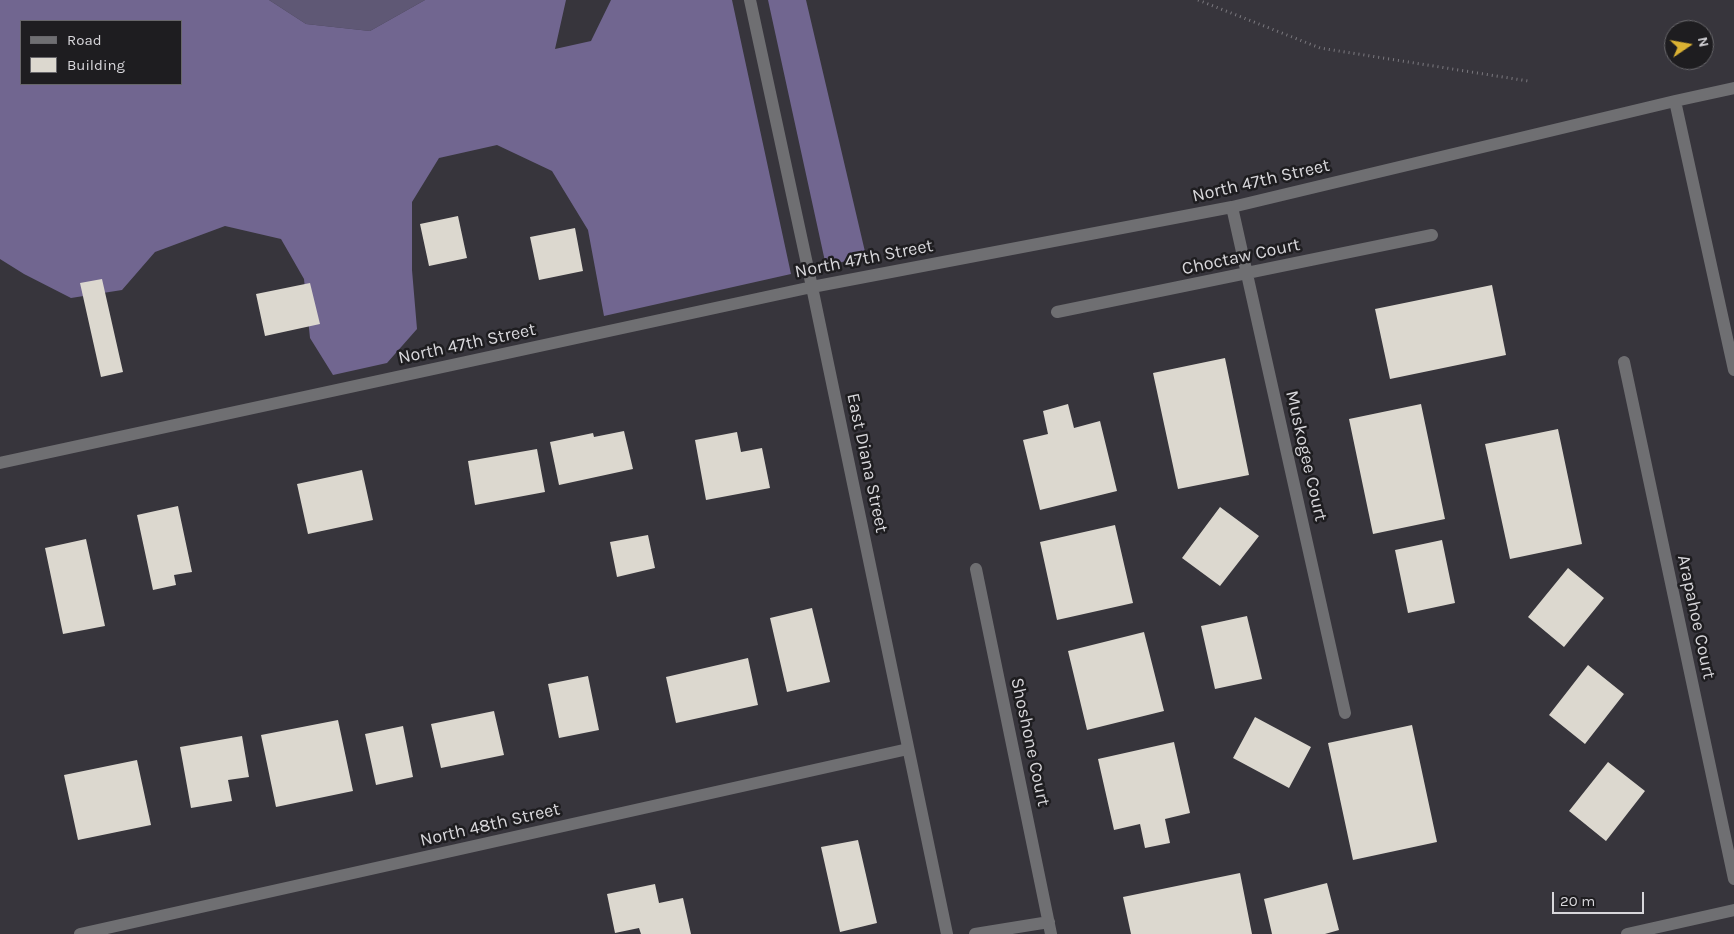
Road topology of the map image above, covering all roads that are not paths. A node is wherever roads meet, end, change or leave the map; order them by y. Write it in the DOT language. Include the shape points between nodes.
graph roads {
  1 [pos="750,0"];
  2 [pos="1734,88"];
  3 [pos="1675,101"];
  4 [pos="1232,207"];
  5 [pos="1432,235"];
  6 [pos="1247,273"];
  7 [pos="812,287"];
  8 [pos="1057,312"];
  9 [pos="1624,362"];
  10 [pos="1734,370"];
  11 [pos="0,463"];
  12 [pos="976,569"];
  13 [pos="1345,713"];
  14 [pos="908,749"];
  15 [pos="1734,879"];
  16 [pos="1734,910"];
  17 [pos="1050,928"];
  18 [pos="80,934"];
  19 [pos="947,934"];
  20 [pos="975,934"];
  21 [pos="1627,934"];
  1 -- 7 [label="street, East Diana Street"];
  2 -- 3 [label="street, North 47th Street"];
  3 -- 4 [label="street, North 47th Street"];
  3 -- 10 [label="street"];
  4 -- 6 [label="street, Muskogee Court"];
  4 -- 7 [label="street, North 47th Street"];
  5 -- 6 [label="street, Choctaw Court"];
  6 -- 8 [label="street, Choctaw Court"];
  6 -- 13 [label="street, Muskogee Court"];
  7 -- 11 [label="street, North 47th Street"];
  7 -- 14 [label="street, East Diana Street"];
  9 -- 15 [label="street, Arapahoe Court"];
  12 -- 17 [label="street, Shoshone Court"];
  14 -- 18 [label="street, North 48th Street"];
  14 -- 19 [label="street, East Diana Street"];
  16 -- 21 [label="street"];
  17 -- 20 [label="street, Shoshone Court"];
}
